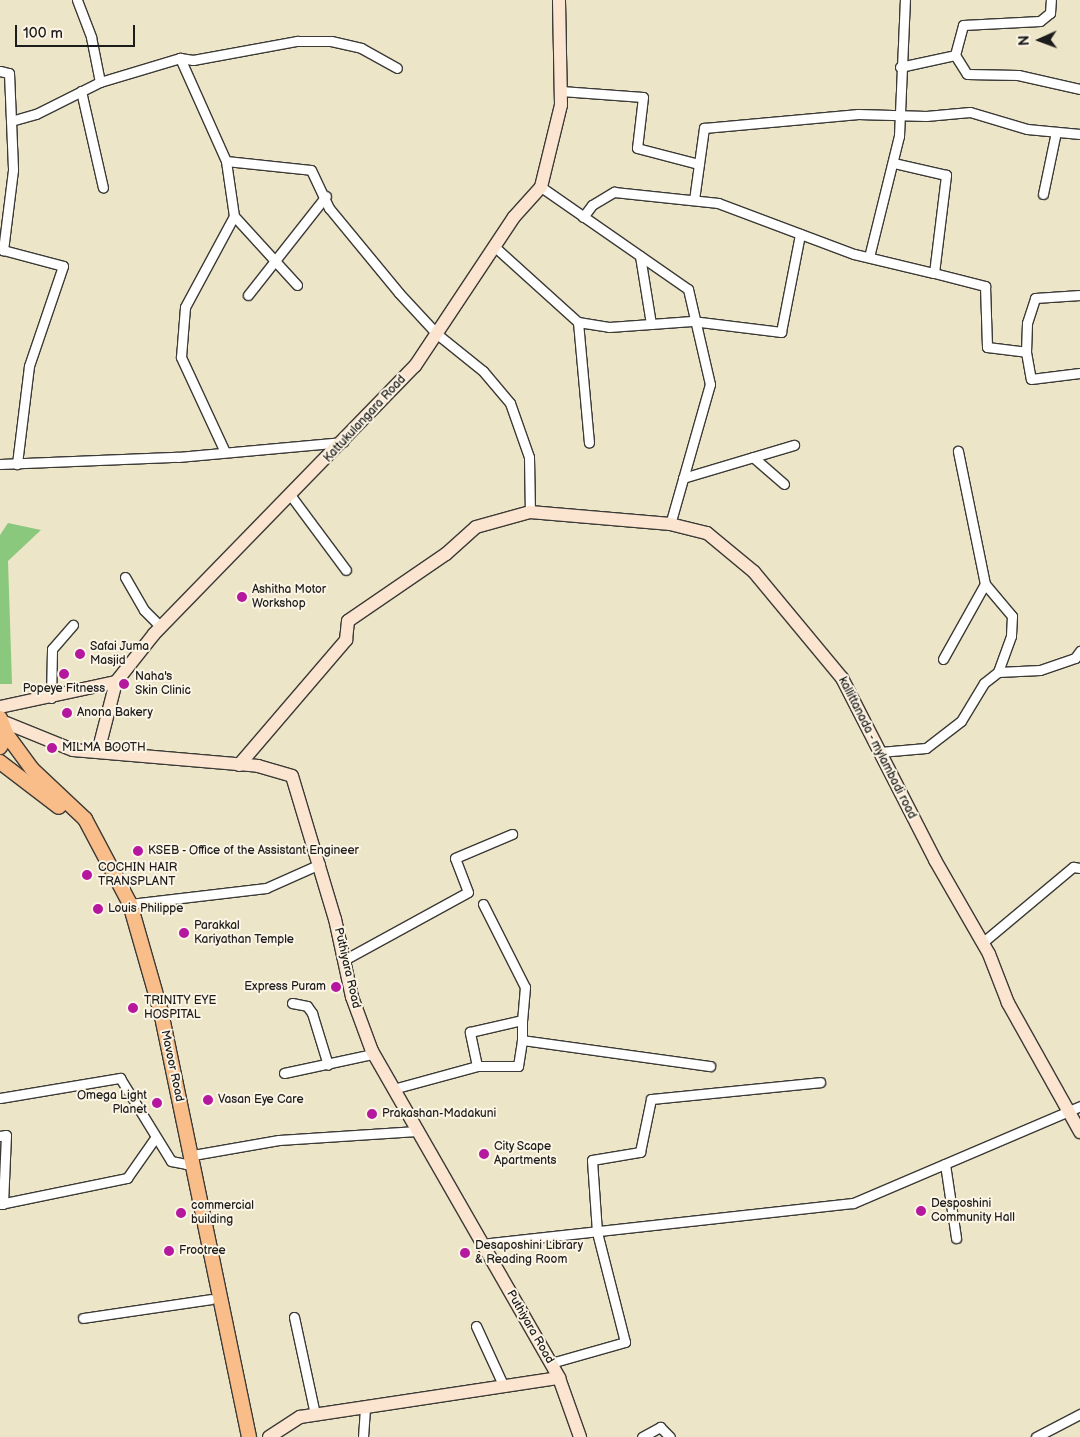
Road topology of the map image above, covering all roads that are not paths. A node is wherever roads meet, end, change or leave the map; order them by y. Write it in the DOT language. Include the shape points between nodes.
graph roads {
  1 [pos="77,0"];
  2 [pos="559,0"];
  3 [pos="905,0"];
  4 [pos="1051,0"];
  5 [pos="955,55"];
  6 [pos="180,58"];
  7 [pos="900,67"];
  8 [pos="397,68"];
  9 [pos="0,71"];
  10 [pos="100,82"];
  11 [pos="1080,89"];
  12 [pos="82,91"];
  13 [pos="561,91"];
  14 [pos="900,114"];
  15 [pos="11,121"];
  16 [pos="1056,132"];
  17 [pos="1080,134"];
  18 [pos="226,160"];
  19 [pos="894,163"];
  20 [pos="699,164"];
  21 [pos="541,187"];
  22 [pos="103,188"];
  23 [pos="1043,194"];
  24 [pos="326,196"];
  25 [pos="694,200"];
  26 [pos="234,216"];
  27 [pos="583,217"];
  28 [pos="3,228"];
  29 [pos="800,234"];
  30 [pos="496,248"];
  31 [pos="640,256"];
  32 [pos="276,257"];
  33 [pos="869,257"];
  34 [pos="934,273"];
  35 [pos="297,285"];
  36 [pos="248,295"];
  37 [pos="1080,295"];
  38 [pos="692,321"];
  39 [pos="578,322"];
  40 [pos="650,324"];
  41 [pos="437,334"];
  42 [pos="1026,352"];
  43 [pos="1080,372"];
  44 [pos="344,442"];
  45 [pos="589,443"];
  46 [pos="794,445"];
  47 [pos="958,451"];
  48 [pos="225,452"];
  49 [pos="753,457"];
  50 [pos="0,464"];
  51 [pos="17,464"];
  52 [pos="683,478"];
  53 [pos="784,484"];
  54 [pos="291,496"];
  55 [pos="530,512"];
  56 [pos="670,524"];
  57 [pos="346,570"];
  58 [pos="125,577"];
  59 [pos="986,584"];
  60 [pos="73,625"];
  61 [pos="161,627"];
  62 [pos="1080,651"];
  63 [pos="943,658"];
  64 [pos="998,672"];
  65 [pos="116,682"];
  66 [pos="51,698"];
  67 [pos="0,708"];
  68 [pos="3,730"];
  69 [pos="98,752"];
  70 [pos="880,752"];
  71 [pos="0,762"];
  72 [pos="239,764"];
  73 [pos="512,834"];
  74 [pos="320,864"];
  75 [pos="1080,868"];
  76 [pos="130,904"];
  77 [pos="483,904"];
  78 [pos="982,943"];
  79 [pos="344,960"];
  80 [pos="292,1003"];
  81 [pos="522,1020"];
  82 [pos="522,1040"];
  83 [pos="373,1054"];
  84 [pos="328,1065"];
  85 [pos="477,1066"];
  86 [pos="710,1066"];
  87 [pos="284,1073"];
  88 [pos="820,1082"];
  89 [pos="393,1089"];
  90 [pos="0,1098"];
  91 [pos="1074,1109"];
  92 [pos="417,1132"];
  93 [pos="1080,1132"];
  94 [pos="0,1136"];
  95 [pos="155,1138"];
  96 [pos="189,1160"];
  97 [pos="945,1164"];
  98 [pos="2,1204"];
  99 [pos="597,1232"];
  100 [pos="956,1238"];
  101 [pos="481,1244"];
  102 [pos="211,1299"];
  103 [pos="294,1317"];
  104 [pos="83,1318"];
  105 [pos="476,1326"];
  106 [pos="551,1363"];
  107 [pos="559,1378"];
  108 [pos="504,1387"];
  109 [pos="365,1407"];
  110 [pos="315,1414"];
  111 [pos="1080,1414"];
  112 [pos="240,1437"];
  113 [pos="249,1437"];
  114 [pos="270,1437"];
  115 [pos="364,1437"];
  116 [pos="580,1437"];
  117 [pos="642,1437"];
  118 [pos="670,1437"];
  119 [pos="1036,1437"];
  1 -- 10 [label="street" via="91,37"];
  2 -- 13 [label="street"];
  3 -- 7 [label="street"];
  4 -- 5 [label="street" via="1050,12 1040,21 963,25"];
  5 -- 7 [label="street"];
  5 -- 11 [label="street" via="967,74 1018,75"];
  6 -- 8 [label="street" via="193,60 297,41 331,41 361,48"];
  6 -- 10 [label="street"];
  6 -- 18 [label="street"];
  7 -- 14 [label="street"];
  9 -- 15 [label="street" via="9,73"];
  10 -- 12 [label="street"];
  12 -- 15 [label="street" via="36,114"];
  12 -- 22 [label="street"];
  13 -- 20 [label="street" via="643,97 637,148"];
  13 -- 21 [label="street"];
  14 -- 16 [label="street" via="970,112"];
  14 -- 19 [label="street"];
  14 -- 20 [label="street" via="704,128"];
  15 -- 28 [label="street" via="13,170"];
  16 -- 17 [label="street"];
  16 -- 23 [label="street"];
  18 -- 24 [label="street" via="311,170"];
  18 -- 26 [label="street"];
  19 -- 33 [label="street"];
  19 -- 34 [label="street" via="946,175"];
  20 -- 25 [label="street"];
  21 -- 27 [label="street"];
  21 -- 30 [label="street, Kattukulangara Road" via="514,217"];
  24 -- 32 [label="street"];
  24 -- 41 [label="street" via="329,208"];
  25 -- 27 [label="street" via="614,192 598,200"];
  25 -- 29 [label="street" via="718,203"];
  26 -- 32 [label="street"];
  26 -- 48 [label="street" via="185,308 181,357"];
  27 -- 31 [label="street"];
  28 -- 51 [label="street" via="3,250 63,266 29,366"];
  29 -- 33 [label="street"];
  29 -- 38 [label="street" via="781,332"];
  30 -- 39 [label="street"];
  30 -- 41 [label="street, Kattukulangara Road"];
  31 -- 38 [label="street" via="688,289"];
  31 -- 40 [label="street"];
  32 -- 35 [label="street"];
  32 -- 36 [label="street"];
  33 -- 34 [label="street"];
  34 -- 42 [label="street" via="985,286 987,347"];
  37 -- 42 [label="street" via="1035,298 1027,323"];
  38 -- 40 [label="street"];
  38 -- 52 [label="street" via="710,384"];
  39 -- 40 [label="street" via="609,327"];
  39 -- 45 [label="street"];
  41 -- 44 [label="street, Kattukulangara Road" via="415,366"];
  41 -- 55 [label="street" via="483,371 510,403 529,457"];
  42 -- 43 [label="street" via="1031,379"];
  44 -- 48 [label="street"];
  44 -- 54 [label="street, Kattukulangara Road"];
  46 -- 49 [label="street"];
  47 -- 59 [label="street"];
  48 -- 51 [label="street"];
  49 -- 52 [label="street"];
  49 -- 53 [label="street"];
  50 -- 51 [label="street"];
  52 -- 56 [label="street"];
  54 -- 57 [label="street"];
  54 -- 61 [label="street, Kattukulangara Road"];
  55 -- 56 [label="street, kallittanada - mylambadi road"];
  55 -- 72 [label="street, kallittanada - mylambadi road" via="476,527 446,554 357,612 348,621 346,640"];
  56 -- 70 [label="street, kallittanada - mylambadi road" via="707,533 754,572 842,678"];
  58 -- 61 [label="street" via="144,610"];
  59 -- 63 [label="street"];
  59 -- 64 [label="street" via="1012,616 1011,636"];
  60 -- 66 [label="street" via="52,649"];
  61 -- 65 [label="street, Kattukulangara Road"];
  62 -- 64 [label="street" via="1075,658 1040,670"];
  64 -- 70 [label="street" via="984,682 961,721 926,748"];
  65 -- 66 [label="street"];
  65 -- 69 [label="street"];
  66 -- 67 [label="street"];
  68 -- 69 [label="street, Puthiyara Road" via="73,750"];
  68 -- 76 [label="main road, Mavoor Road" via="32,769 85,820"];
  69 -- 72 [label="street, Puthiyara Road"];
  70 -- 78 [label="street, kallittanada - mylambadi road"];
  71 -- 96 [label="main road, Mavoor Road" via="71,816 114,887 139,960"];
  72 -- 74 [label="street, Puthiyara Road" via="292,776"];
  73 -- 79 [label="street" via="455,858 468,892"];
  74 -- 76 [label="street" via="266,888"];
  74 -- 79 [label="street, Puthiyara Road"];
  75 -- 78 [label="street" via="1073,867"];
  76 -- 96 [label="main road, Mavoor Road" via="156,989"];
  77 -- 81 [label="street" via="525,987"];
  78 -- 91 [label="street, kallittanada - mylambadi road" via="1008,1004"];
  79 -- 83 [label="street, Puthiyara Road" via="352,997"];
  80 -- 84 [label="street" via="308,1006"];
  81 -- 82 [label="street"];
  81 -- 85 [label="street" via="470,1032"];
  82 -- 85 [label="street" via="518,1066"];
  82 -- 86 [label="street"];
  83 -- 84 [label="street"];
  83 -- 89 [label="street, Puthiyara Road"];
  84 -- 87 [label="street"];
  85 -- 89 [label="street"];
  88 -- 99 [label="street" via="651,1100 640,1152 592,1160"];
  89 -- 92 [label="street, Puthiyara Road"];
  90 -- 95 [label="street" via="120,1078"];
  91 -- 93 [label="street, kallittanada - mylambadi road"];
  91 -- 97 [label="street"];
  92 -- 96 [label="street" via="279,1140"];
  92 -- 101 [label="street, Puthiyara Road"];
  94 -- 98 [label="street" via="6,1135"];
  95 -- 96 [label="street" via="171,1161"];
  95 -- 98 [label="street" via="127,1178"];
  96 -- 102 [label="main road, Mavoor Road"];
  96 -- 113 [label="main road, Mavoor Road"];
  97 -- 99 [label="street" via="853,1203"];
  97 -- 100 [label="street"];
  99 -- 101 [label="street"];
  99 -- 106 [label="street" via="625,1342"];
  101 -- 106 [label="street, Puthiyara Road"];
  102 -- 104 [label="street"];
  102 -- 112 [label="main road, Mavoor Road"];
  103 -- 110 [label="street"];
  105 -- 108 [label="street"];
  106 -- 107 [label="street, Puthiyara Road"];
  107 -- 108 [label="street"];
  107 -- 116 [label="street, Puthiyara Road"];
  108 -- 109 [label="street"];
  109 -- 110 [label="street"];
  109 -- 115 [label="street"];
  110 -- 114 [label="street" via="288,1423"];
  111 -- 119 [label="street"];
  117 -- 118 [label="street" via="660,1427"];
}
